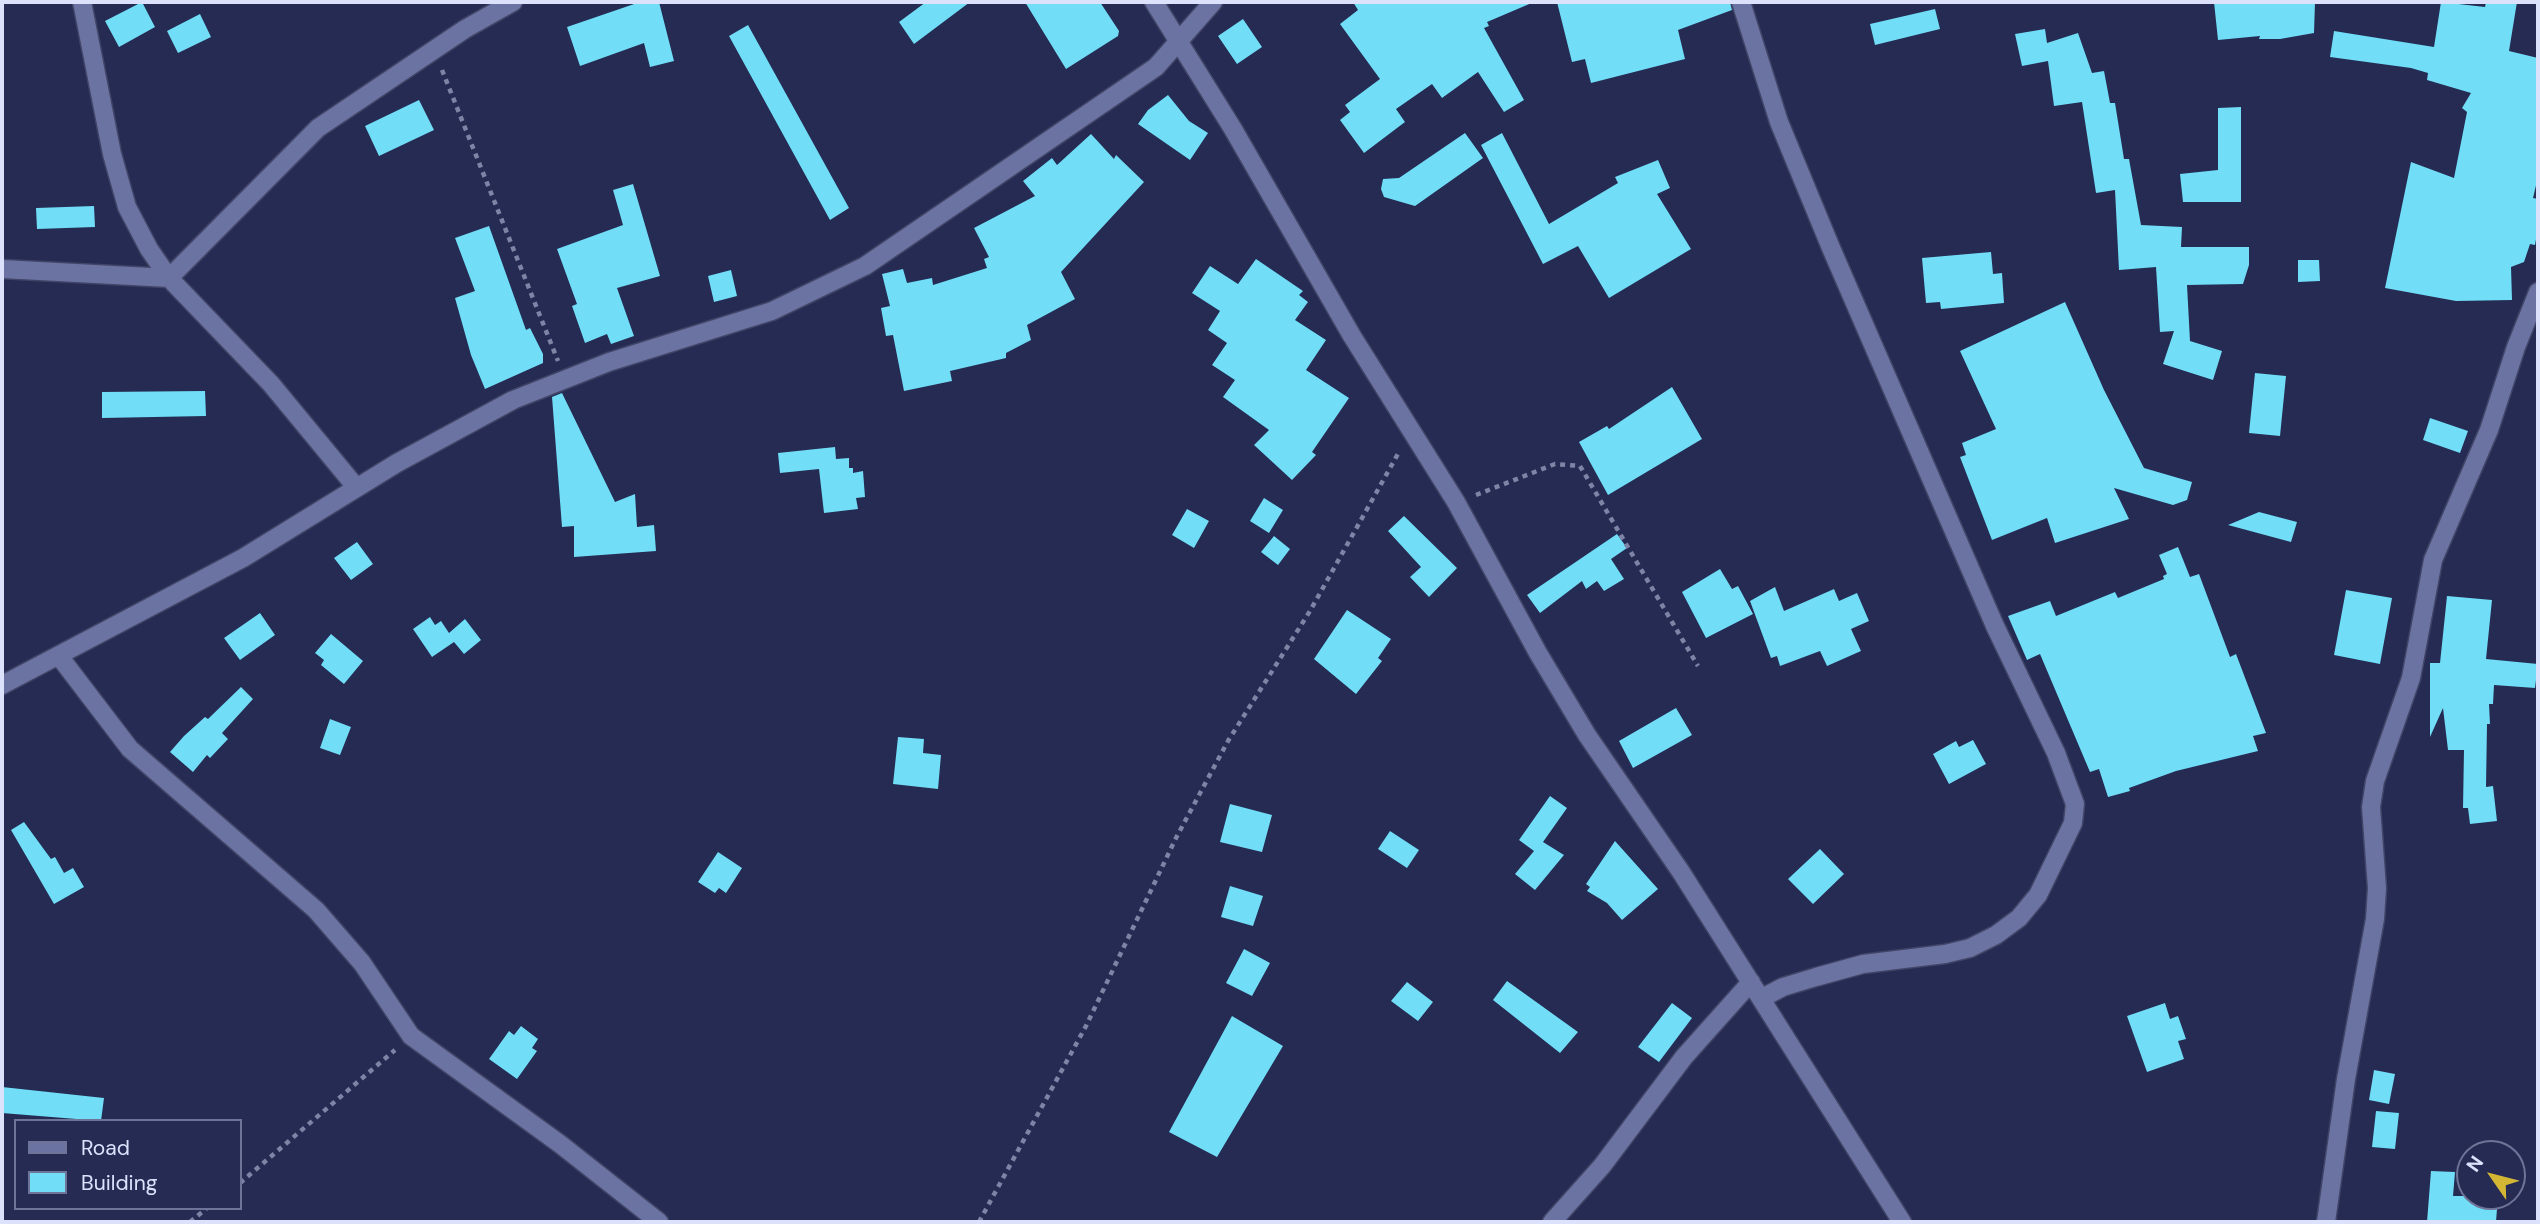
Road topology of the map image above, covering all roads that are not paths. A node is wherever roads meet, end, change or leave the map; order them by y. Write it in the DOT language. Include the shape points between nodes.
graph roads {
  1 [pos="82,2"];
  2 [pos="513,2"];
  3 [pos="1154,2"];
  4 [pos="1213,2"];
  5 [pos="1741,2"];
  6 [pos="1178,42"];
  7 [pos="2,269"];
  8 [pos="169,278"];
  9 [pos="2538,292"];
  10 [pos="356,487"];
  11 [pos="59,656"];
  12 [pos="2,685"];
  13 [pos="1751,982"];
  14 [pos="1762,998"];
  15 [pos="659,1222"];
  16 [pos="1552,1222"];
  17 [pos="1902,1222"];
  18 [pos="2326,1222"];
  1 -- 8 [label="street" via="127,207"];
  2 -- 8 [label="street" via="318,128"];
  3 -- 6 [label="street"];
  4 -- 6 [label="street"];
  5 -- 14 [label="street" via="1779,122 1830,248 1995,626 2056,752 2075,804 2073,823 2038,895 2019,918 1996,935 1945,954 1863,964 1816,976"];
  6 -- 10 [label="street" via="1156,67 865,266 772,312 565,377 458,427"];
  6 -- 13 [label="street" via="1456,502 1587,735"];
  7 -- 8 [label="street"];
  8 -- 10 [label="street" via="271,384"];
  9 -- 18 [label="street" via="2489,430 2433,560 2411,678 2375,781 2371,807 2375,919"];
  10 -- 11 [label="street" via="243,558"];
  11 -- 12 [label="street"];
  11 -- 15 [label="street" via="130,749 316,910 362,964 411,1036"];
  13 -- 14 [label="street"];
  13 -- 16 [label="street" via="1684,1057 1602,1166"];
  14 -- 17 [label="street"];
}
